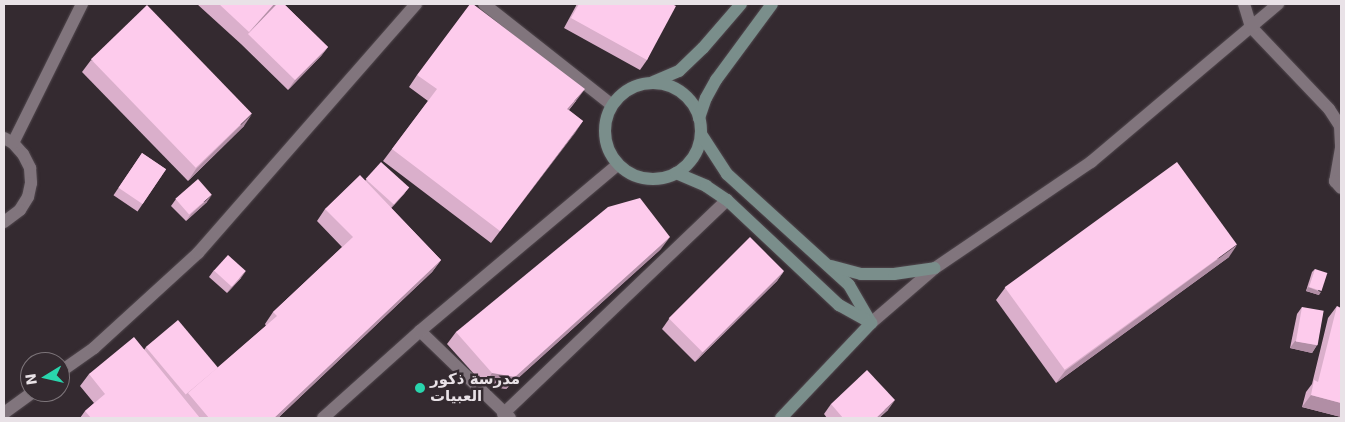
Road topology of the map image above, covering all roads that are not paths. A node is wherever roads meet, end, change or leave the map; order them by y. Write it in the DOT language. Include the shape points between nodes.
graph roads {
  1 [pos="82,4"];
  2 [pos="416,4"];
  3 [pos="484,4"];
  4 [pos="741,4"];
  5 [pos="772,4"];
  6 [pos="1244,4"];
  7 [pos="1278,4"];
  8 [pos="1251,27"];
  9 [pos="652,82"];
  10 [pos="612,105"];
  11 [pos="699,118"];
  12 [pos="701,134"];
  13 [pos="8,141"];
  14 [pos="618,164"];
  15 [pos="676,173"];
  16 [pos="1341,188"];
  17 [pos="727,200"];
  18 [pos="4,222"];
  19 [pos="829,266"];
  20 [pos="935,268"];
  21 [pos="871,323"];
  22 [pos="420,332"];
  23 [pos="70,365"];
  24 [pos="20,401"];
  25 [pos="4,413"];
  26 [pos="506,416"];
  27 [pos="323,418"];
  28 [pos="780,418"];
  1 -- 13 [label="street"];
  2 -- 23 [label="street" via="198,252 94,348"];
  3 -- 10 [label="street"];
  4 -- 9 [label="street" via="679,71"];
  5 -- 11 [label="street" via="716,80"];
  6 -- 8 [label="street"];
  7 -- 8 [label="street"];
  8 -- 16 [label="street" via="1329,109 1340,126 1341,148 1335,181"];
  8 -- 20 [label="street" via="1091,162"];
  9 -- 10 [label="street" via="636,85"];
  9 -- 11 [label="street" via="682,92 693,104"];
  10 -- 14 [label="street" via="606,120 605,136 609,151"];
  11 -- 12 [label="street"];
  12 -- 15 [label="street" via="697,150"];
  12 -- 19 [label="street" via="727,174"];
  13 -- 18 [label="street" via="24,154 30,168 31,183 28,197 20,210"];
  14 -- 15 [label="street" via="646,178"];
  14 -- 22 [label="street"];
  15 -- 17 [label="street" via="706,186"];
  17 -- 21 [label="street" via="839,305"];
  17 -- 26 [label="street"];
  19 -- 20 [label="street" via="861,274 894,274"];
  19 -- 21 [label="street" via="849,285"];
  20 -- 21 [label="street"];
  21 -- 28 [label="street"];
  22 -- 26 [label="street"];
  22 -- 27 [label="street"];
  24 -- 25 [label="street"];
}
